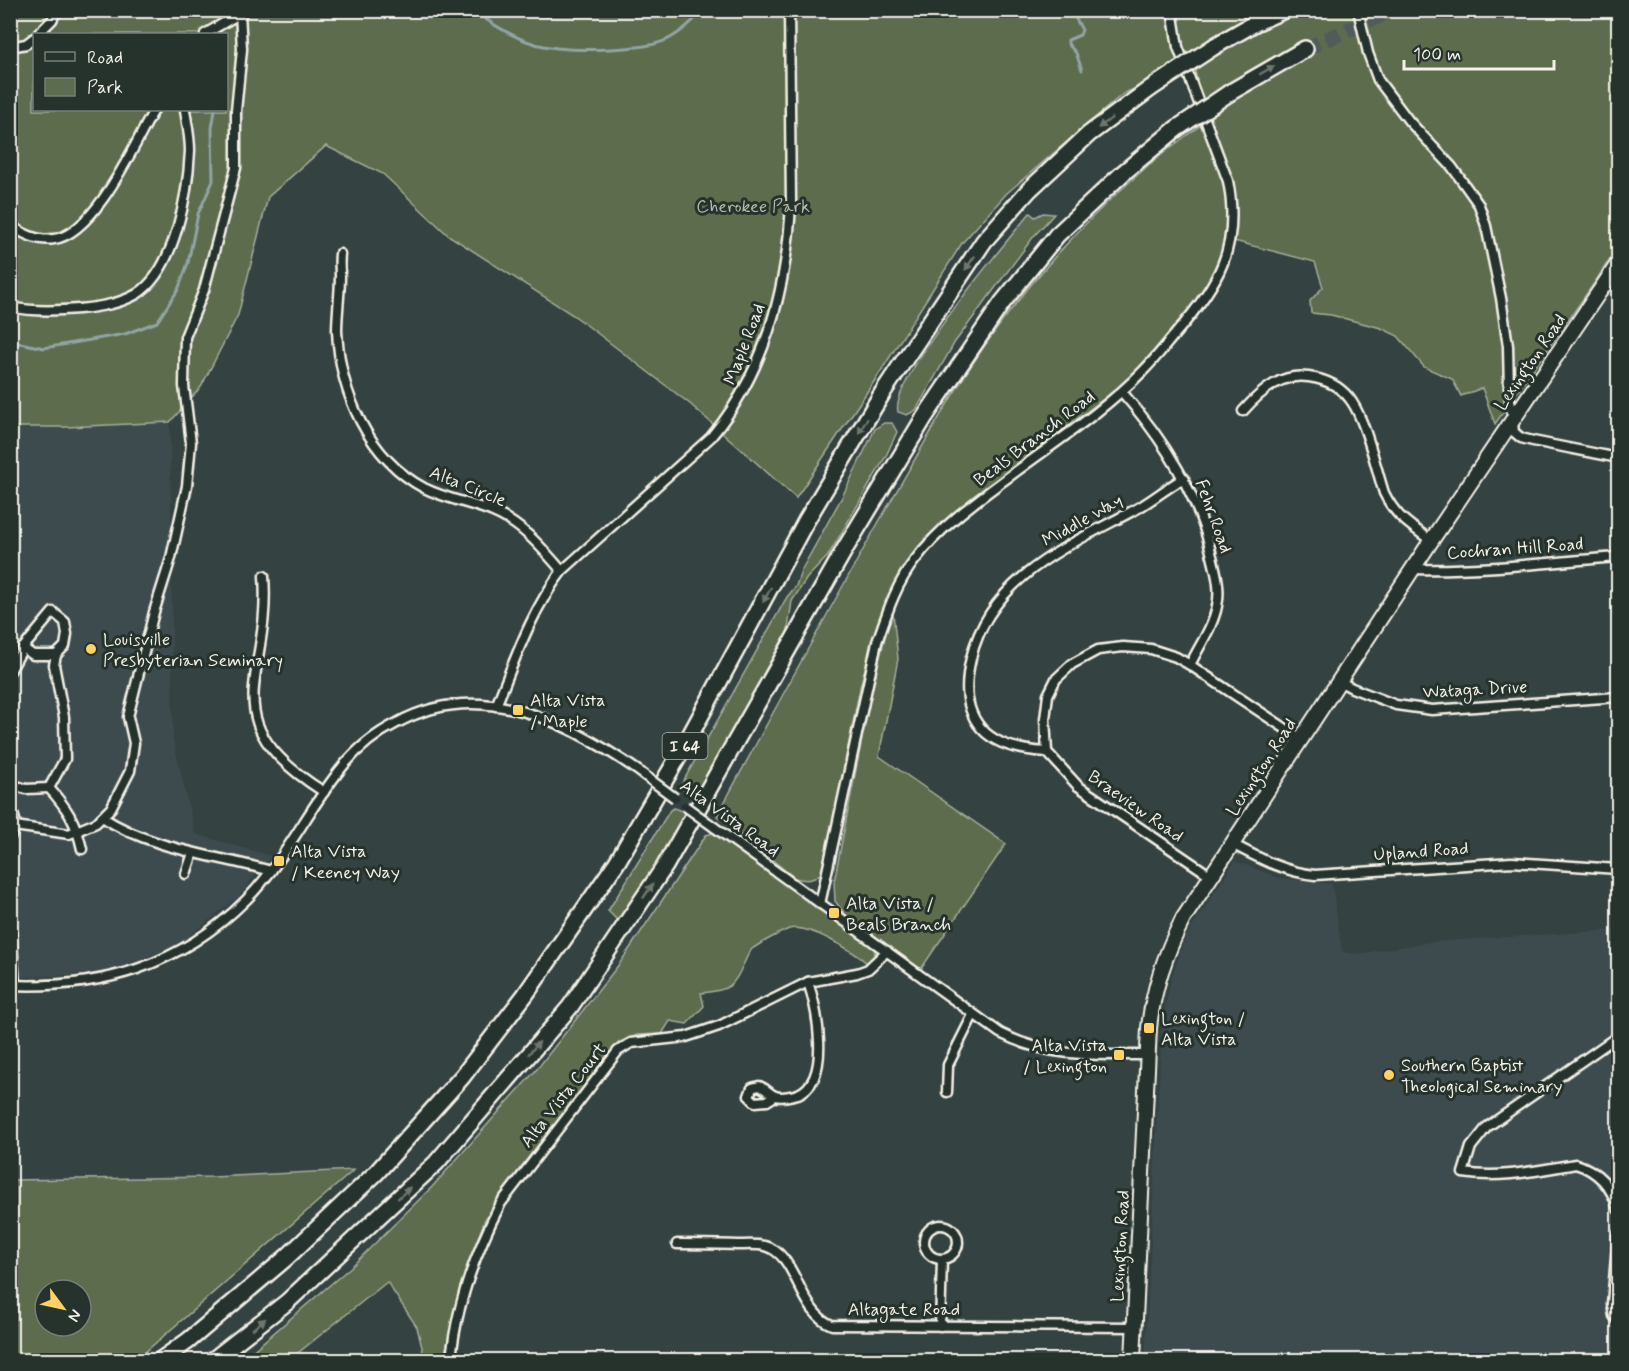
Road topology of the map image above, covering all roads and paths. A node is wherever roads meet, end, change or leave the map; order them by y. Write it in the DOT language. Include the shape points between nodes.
graph roads {
  1 [pos="57,10"];
  2 [pos="789,10"];
  3 [pos="1172,10"];
  4 [pos="1284,10"];
  5 [pos="1358,10"];
  6 [pos="240,12"];
  7 [pos="39,33"];
  8 [pos="208,33"];
  9 [pos="33,39"];
  10 [pos="10,47"];
  11 [pos="1305,49"];
  12 [pos="153,111"];
  13 [pos="185,111"];
  14 [pos="10,225"];
  15 [pos="340,254"];
  16 [pos="1618,264"];
  17 [pos="10,307"];
  18 [pos="1122,392"];
  19 [pos="1243,411"];
  20 [pos="1513,418"];
  21 [pos="1618,458"];
  22 [pos="1184,478"];
  23 [pos="1431,541"];
  24 [pos="1618,557"];
  25 [pos="1413,569"];
  26 [pos="562,571"];
  27 [pos="264,576"];
  28 [pos="23,648"];
  29 [pos="56,655"];
  30 [pos="1190,665"];
  31 [pos="10,670"];
  32 [pos="1339,681"];
  33 [pos="1618,697"];
  34 [pos="496,706"];
  35 [pos="1301,740"];
  36 [pos="1047,752"];
  37 [pos="10,784"];
  38 [pos="49,788"];
  39 [pos="324,792"];
  40 [pos="10,809"];
  41 [pos="102,817"];
  42 [pos="15,826"];
  43 [pos="78,831"];
  44 [pos="10,837"];
  45 [pos="1232,844"];
  46 [pos="82,849"];
  47 [pos="193,853"];
  48 [pos="1618,869"];
  49 [pos="270,871"];
  50 [pos="186,873"];
  51 [pos="1211,876"];
  52 [pos="820,904"];
  53 [pos="10,916"];
  54 [pos="887,951"];
  55 [pos="808,982"];
  56 [pos="13,985"];
  57 [pos="973,1015"];
  58 [pos="1618,1036"];
  59 [pos="1147,1055"];
  60 [pos="946,1092"];
  61 [pos="775,1096"];
  62 [pos="1618,1209"];
  63 [pos="1618,1233"];
  64 [pos="677,1244"];
  65 [pos="942,1260"];
  66 [pos="1618,1320"];
  67 [pos="940,1326"];
  68 [pos="1134,1327"];
  69 [pos="161,1360"];
  70 [pos="213,1360"];
  71 [pos="451,1360"];
  72 [pos="1133,1360"];
  1 -- 7 [label="street"];
  2 -- 26 [label="street, Maple Road" via="790,229 777,304 754,371 711,438"];
  3 -- 18 [label="street, Beals Branch Road" via="1178,47 1228,181 1233,222 1225,260 1210,289 1194,313"];
  4 -- 69 [label="highway, I 64, one-way, bridge" via="1215,46 1089,134 1029,190 984,241 883,392 806,521 617,862 518,1004 462,1077 376,1173 286,1258"];
  5 -- 20 [label="street" via="1378,80 1479,205 1501,298"];
  6 -- 8 [label="street"];
  6 -- 41 [label="street" via="236,168 204,290 184,338 190,443 187,486 128,717 134,743 130,771 111,808"];
  9 -- 10 [label="street"];
  70 -- 11 [label="highway, I 64, one-way, bridge" via="287,1302 436,1163 570,1007 665,866 924,418 1002,303 1057,235 1176,129"];
  12 -- 14 [label="street" via="109,189 79,227 66,236 47,240"];
  13 -- 17 [label="street" via="190,149 182,208 171,250 158,274 138,293 114,304 52,311"];
  15 -- 26 [label="street, Alta Circle" via="339,349 354,409 368,435 388,460 424,487 511,521"];
  16 -- 20 [label="main road, Lexington Road"];
  18 -- 22 [label="street, Fehr Road" via="1164,444"];
  18 -- 52 [label="street, Beals Branch Road" via="949,525 902,578 877,642"];
  19 -- 23 [label="street" via="1264,390 1292,378 1316,378 1338,389 1358,414 1390,505 1402,520"];
  20 -- 21 [label="street" via="1514,432 1521,438"];
  20 -- 23 [label="main road, Lexington Road"];
  22 -- 30 [label="street, Fehr Road" via="1211,548 1219,595 1216,614"];
  22 -- 36 [label="street, Middle Way" via="1049,556 1005,594 982,625 966,690 972,713 981,728 999,742"];
  23 -- 25 [label="main road, Lexington Road"];
  24 -- 25 [label="street, Cochran Hill Road" via="1529,566"];
  25 -- 32 [label="main road, Lexington Road"];
  26 -- 34 [label="street, Maple Road" via="534,616"];
  27 -- 39 [label="street" via="265,606 253,688 256,718 281,760"];
  28 -- 29 [label="street" via="33,655"];
  28 -- 29 [label="street" via="53,612 65,622 67,634 65,646"];
  28 -- 31 [label="street"];
  29 -- 38 [label="street" via="54,665 64,717 64,759"];
  30 -- 35 [label="street"];
  30 -- 36 [label="street" via="1151,649 1123,647 1089,654 1072,664 1056,679 1048,695"];
  32 -- 33 [label="street, Wataga Drive" via="1396,705 1432,710"];
  32 -- 35 [label="main road, Lexington Road"];
  34 -- 39 [label="street, Alta Vista Road" via="445,705 406,718 361,747"];
  34 -- 52 [label="street, Alta Vista Road, bridge" via="566,728 611,752"];
  35 -- 45 [label="main road, Lexington Road"];
  36 -- 51 [label="street, Braeview Road" via="1078,786"];
  37 -- 38 [label="street" via="26,789"];
  38 -- 43 [label="street" via="66,807"];
  39 -- 49 [label="street, Alta Vista Road"];
  40 -- 42 [label="street"];
  41 -- 43 [label="street"];
  41 -- 47 [label="street" via="162,845"];
  42 -- 43 [label="street" via="69,834"];
  42 -- 44 [label="street"];
  43 -- 46 [label="street"];
  45 -- 48 [label="street, Upland Road" via="1272,865 1315,875 1512,862"];
  45 -- 51 [label="main road, Lexington Road"];
  47 -- 49 [label="street"];
  47 -- 50 [label="street"];
  49 -- 56 [label="street, Alta Vista Road" via="248,898 205,935 153,964 99,980 51,986"];
  51 -- 59 [label="main road, Lexington Road" via="1168,947 1150,1015"];
  52 -- 54 [label="street, Alta Vista Road"];
  53 -- 56 [label="street"];
  54 -- 55 [label="street, Alta Vista Court" via="868,969"];
  54 -- 57 [label="street, Alta Vista Road"];
  55 -- 61 [label="street" via="816,1012 818,1069 804,1091"];
  55 -- 71 [label="street, Alta Vista Court" via="719,1026 686,1037 631,1043 618,1051 501,1203 465,1295"];
  57 -- 59 [label="street, Alta Vista Road" via="1014,1040 1042,1050"];
  57 -- 60 [label="street" via="948,1065"];
  58 -- 62 [label="street" via="1486,1127 1471,1147 1463,1173 1502,1176 1576,1164 1607,1184"];
  59 -- 68 [label="main road, Lexington Road"];
  63 -- 66 [label="street" via="1612,1304"];
  64 -- 67 [label="street, Altagate Road" via="765,1246 774,1250 816,1315 832,1325"];
  65 -- 65 [label="street" via="952,1255 958,1245 952,1229 942,1225 931,1228 924,1243 931,1257"];
  65 -- 67 [label="street"];
  67 -- 68 [label="street, Altagate Road"];
  68 -- 72 [label="main road, Lexington Road"];
}
